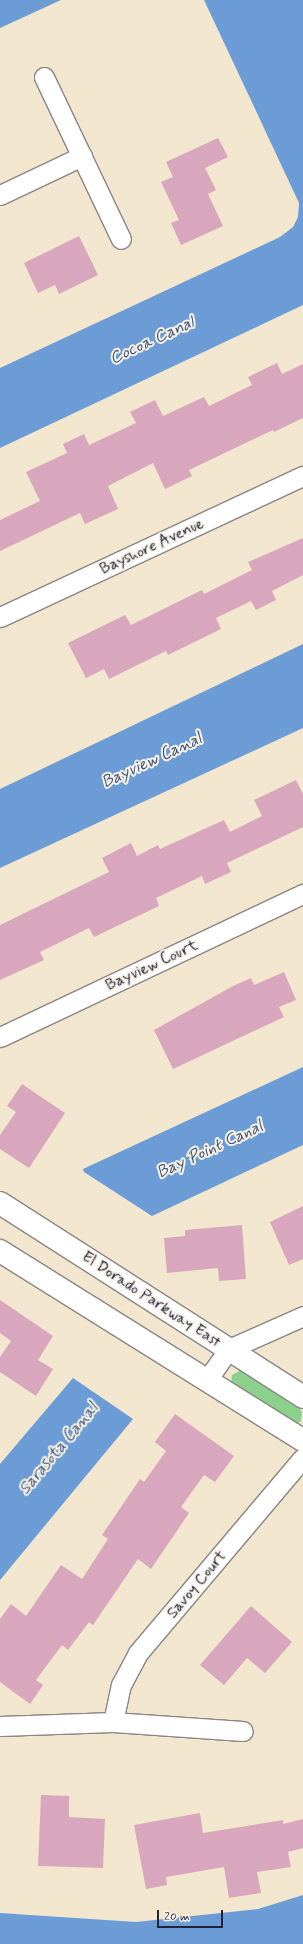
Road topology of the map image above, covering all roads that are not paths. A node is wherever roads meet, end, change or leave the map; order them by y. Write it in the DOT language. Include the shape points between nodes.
graph roads {
  1 [pos="44,77"];
  2 [pos="82,156"];
  3 [pos="0,195"];
  4 [pos="121,239"];
  5 [pos="303,476"];
  6 [pos="0,617"];
  7 [pos="303,894"];
  8 [pos="0,1037"];
  9 [pos="3,1210"];
  10 [pos="0,1251"];
  11 [pos="303,1316"];
  12 [pos="229,1349"];
  13 [pos="207,1380"];
  14 [pos="303,1397"];
  15 [pos="303,1440"];
  16 [pos="303,1458"];
  17 [pos="113,1722"];
  18 [pos="0,1726"];
  19 [pos="243,1731"];
  1 -- 2 [label="street"];
  2 -- 3 [label="street"];
  2 -- 4 [label="street"];
  5 -- 6 [label="street, Bayshore Avenue"];
  7 -- 8 [label="street, Bayview Court"];
  9 -- 12 [label="street, El Dorado Parkway East"];
  10 -- 13 [label="street"];
  11 -- 12 [label="street"];
  12 -- 13 [label="street"];
  12 -- 14 [label="street, El Dorado Parkway East"];
  13 -- 15 [label="street"];
  16 -- 17 [label="street, Savoy Court" via="138,1653 121,1685"];
  17 -- 18 [label="street"];
  17 -- 19 [label="street"];
}
